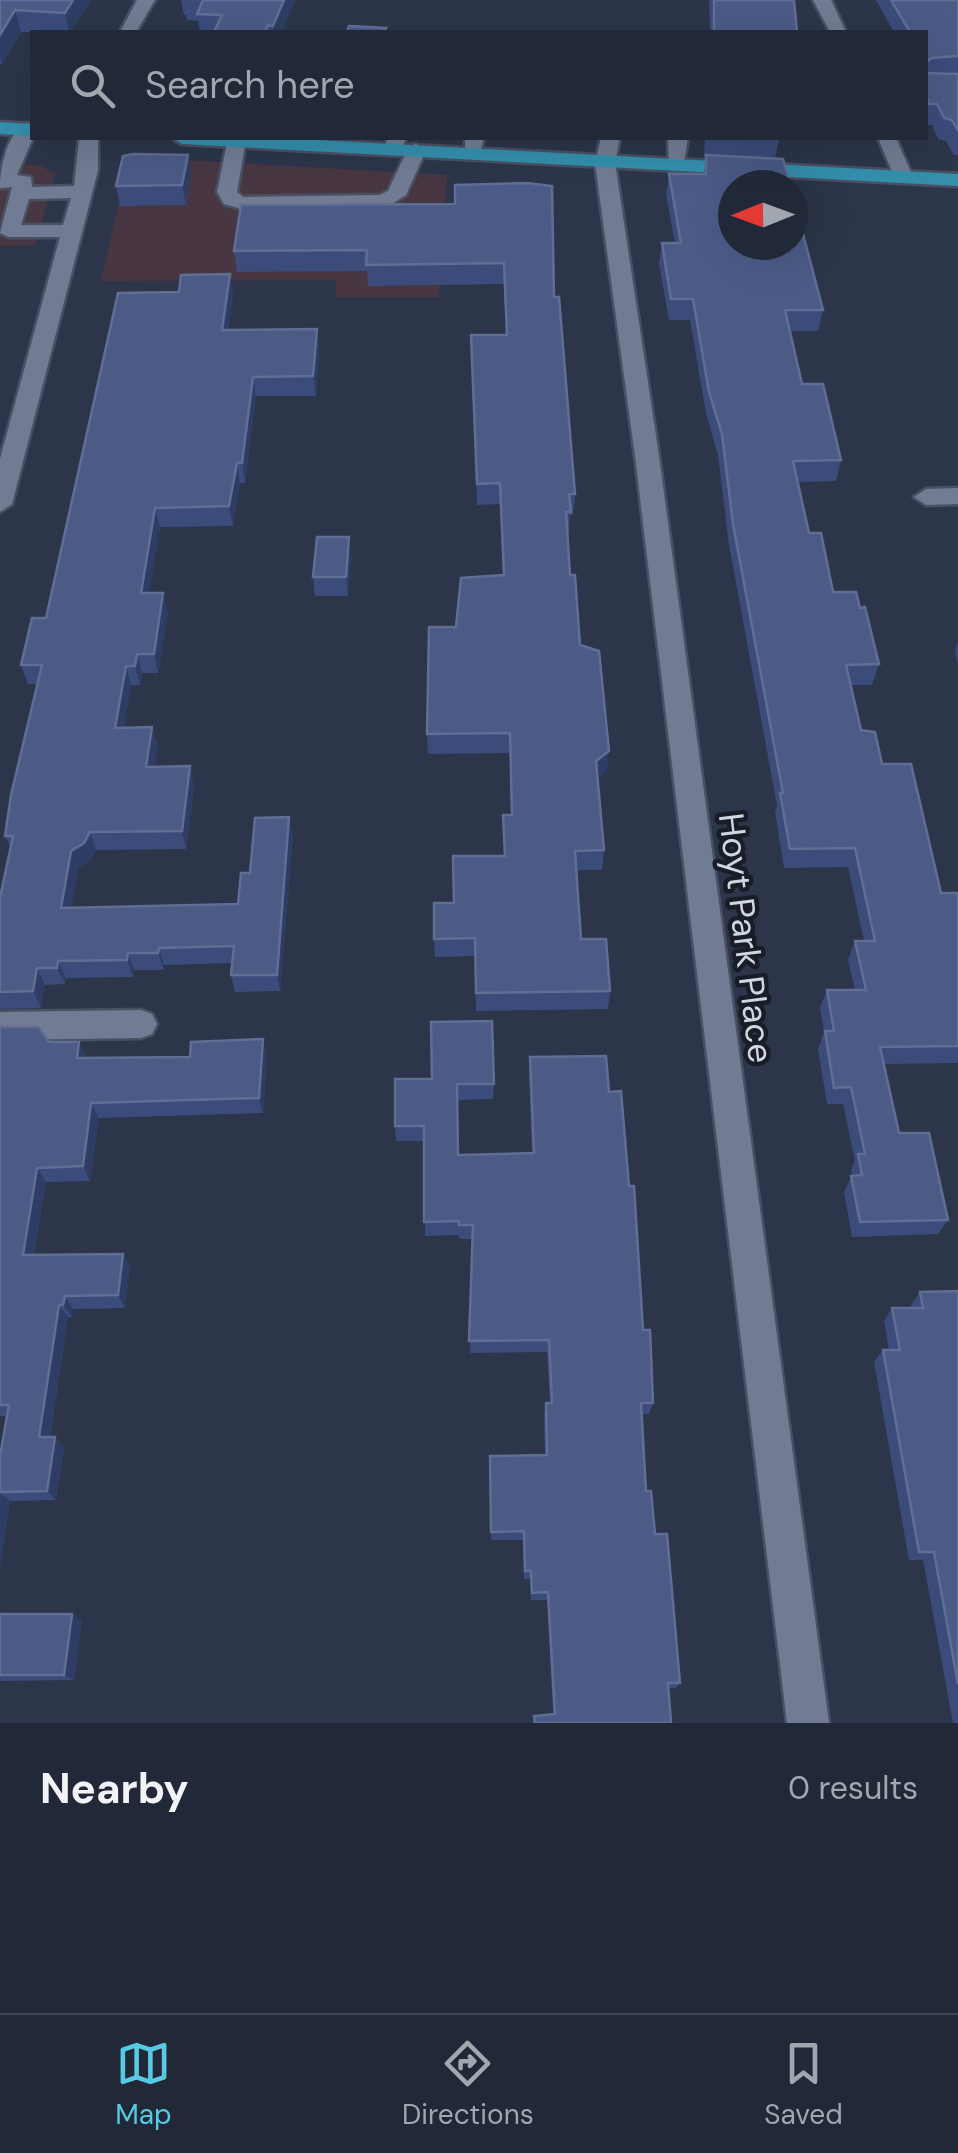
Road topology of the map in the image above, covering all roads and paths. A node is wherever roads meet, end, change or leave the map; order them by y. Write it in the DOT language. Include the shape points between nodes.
graph roads {
  1 [pos="146,0"];
  2 [pos="822,0"];
  3 [pos="129,30"];
  4 [pos="837,30"];
  5 [pos="0,128"];
  6 [pos="30,129"];
  7 [pos="88,140"];
  8 [pos="236,140"];
  9 [pos="678,140"];
  10 [pos="888,140"];
  11 [pos="395,143"];
  12 [pos="474,145"];
  13 [pos="416,150"];
  14 [pos="607,150"];
  15 [pos="676,164"];
  16 [pos="903,177"];
  17 [pos="958,180"];
  18 [pos="8,185"];
  19 [pos="82,192"];
  20 [pos="72,231"];
  21 [pos="958,496"];
  22 [pos="926,497"];
  23 [pos="0,504"];
  24 [pos="142,1024"];
  25 [pos="0,1026"];
  26 [pos="808,1723"];
  1 -- 3 [label="street"];
  2 -- 4 [label="street"];
  5 -- 6 [label="main road"];
  6 -- 18 [label="street"];
  7 -- 19 [label="street"];
  8 -- 11 [label="main road"];
  8 -- 13 [label="street" via="226,192 242,203 383,202 396,195"];
  9 -- 15 [label="street"];
  10 -- 16 [label="street"];
  11 -- 13 [label="main road"];
  12 -- 13 [label="main road"];
  12 -- 14 [label="main road"];
  14 -- 15 [label="main road"];
  14 -- 26 [label="street, Hoyt Park Place"];
  15 -- 16 [label="main road"];
  16 -- 17 [label="main road"];
  18 -- 19 [label="street"];
  18 -- 20 [label="street" via="8,231"];
  19 -- 20 [label="street"];
  20 -- 23 [label="street"];
  21 -- 22 [label="street"];
  24 -- 25 [label="street"];
}
